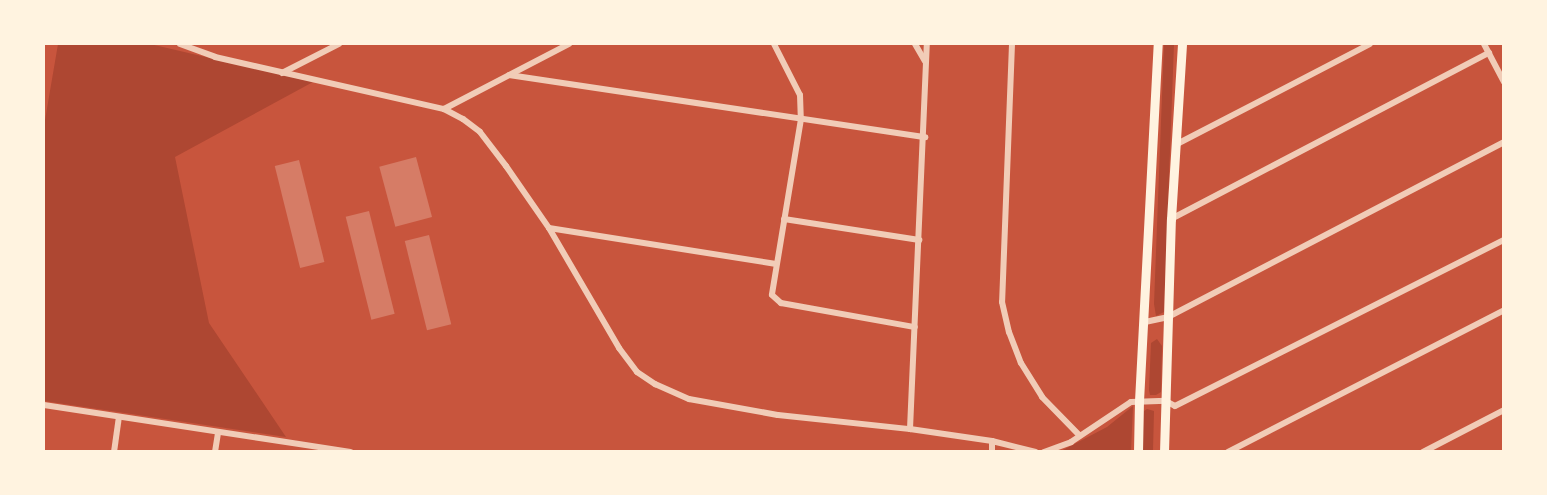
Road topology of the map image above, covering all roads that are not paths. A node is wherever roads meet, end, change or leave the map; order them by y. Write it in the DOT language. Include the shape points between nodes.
graph roads {
  1 [pos="180,44"];
  2 [pos="339,44"];
  3 [pos="569,44"];
  4 [pos="774,44"];
  5 [pos="915,44"];
  6 [pos="927,44"];
  7 [pos="1012,44"];
  8 [pos="1158,44"];
  9 [pos="1182,44"];
  10 [pos="1370,44"];
  11 [pos="1484,44"];
  12 [pos="1489,53"];
  13 [pos="926,63"];
  14 [pos="281,73"];
  15 [pos="509,75"];
  16 [pos="1503,82"];
  17 [pos="444,109"];
  18 [pos="801,119"];
  19 [pos="925,137"];
  20 [pos="1503,142"];
  21 [pos="1177,144"];
  22 [pos="784,219"];
  23 [pos="1172,219"];
  24 [pos="549,228"];
  25 [pos="919,240"];
  26 [pos="1503,240"];
  27 [pos="776,264"];
  28 [pos="1503,310"];
  29 [pos="1168,317"];
  30 [pos="1145,321"];
  31 [pos="915,327"];
  32 [pos="1166,400"];
  33 [pos="1139,401"];
  34 [pos="44,405"];
  35 [pos="1503,410"];
  36 [pos="119,417"];
  37 [pos="910,429"];
  38 [pos="218,433"];
  39 [pos="1080,436"];
  40 [pos="992,441"];
  41 [pos="310,448"];
  42 [pos="114,452"];
  43 [pos="215,452"];
  44 [pos="350,452"];
  45 [pos="992,452"];
  46 [pos="1036,452"];
  47 [pos="1044,452"];
  48 [pos="1138,452"];
  49 [pos="1164,452"];
  50 [pos="1228,452"];
  51 [pos="1423,452"];
  1 -- 14 [label="street" via="214,57"];
  2 -- 14 [label="street"];
  3 -- 15 [label="street"];
  4 -- 18 [label="street" via="800,95"];
  5 -- 13 [label="street"];
  6 -- 13 [label="street"];
  7 -- 39 [label="street" via="1002,302 1021,363 1042,397"];
  8 -- 30 [label="main road"];
  9 -- 21 [label="main road"];
  10 -- 21 [label="street"];
  11 -- 12 [label="street"];
  12 -- 16 [label="street"];
  12 -- 23 [label="street"];
  13 -- 19 [label="street"];
  14 -- 17 [label="street"];
  15 -- 17 [label="street"];
  15 -- 18 [label="street"];
  17 -- 24 [label="street" via="480,132"];
  18 -- 19 [label="street"];
  18 -- 22 [label="street"];
  19 -- 25 [label="street"];
  20 -- 29 [label="street"];
  21 -- 23 [label="main road"];
  22 -- 25 [label="street"];
  22 -- 27 [label="street"];
  23 -- 29 [label="main road"];
  24 -- 27 [label="street"];
  24 -- 37 [label="street" via="619,348 638,372 655,384 688,399 778,415"];
  25 -- 31 [label="street"];
  26 -- 32 [label="street" via="1174,406"];
  27 -- 31 [label="street" via="772,295 781,303"];
  28 -- 50 [label="street"];
  29 -- 30 [label="street"];
  29 -- 32 [label="main road"];
  30 -- 33 [label="main road"];
  31 -- 37 [label="street"];
  32 -- 33 [label="street"];
  32 -- 49 [label="main road"];
  33 -- 39 [label="street" via="1131,402"];
  33 -- 48 [label="main road"];
  34 -- 36 [label="street"];
  35 -- 51 [label="street"];
  36 -- 38 [label="street"];
  36 -- 42 [label="street"];
  37 -- 40 [label="street"];
  38 -- 41 [label="street"];
  38 -- 43 [label="street"];
  39 -- 47 [label="street"];
  40 -- 45 [label="street"];
  40 -- 46 [label="street"];
  41 -- 44 [label="street"];
}
